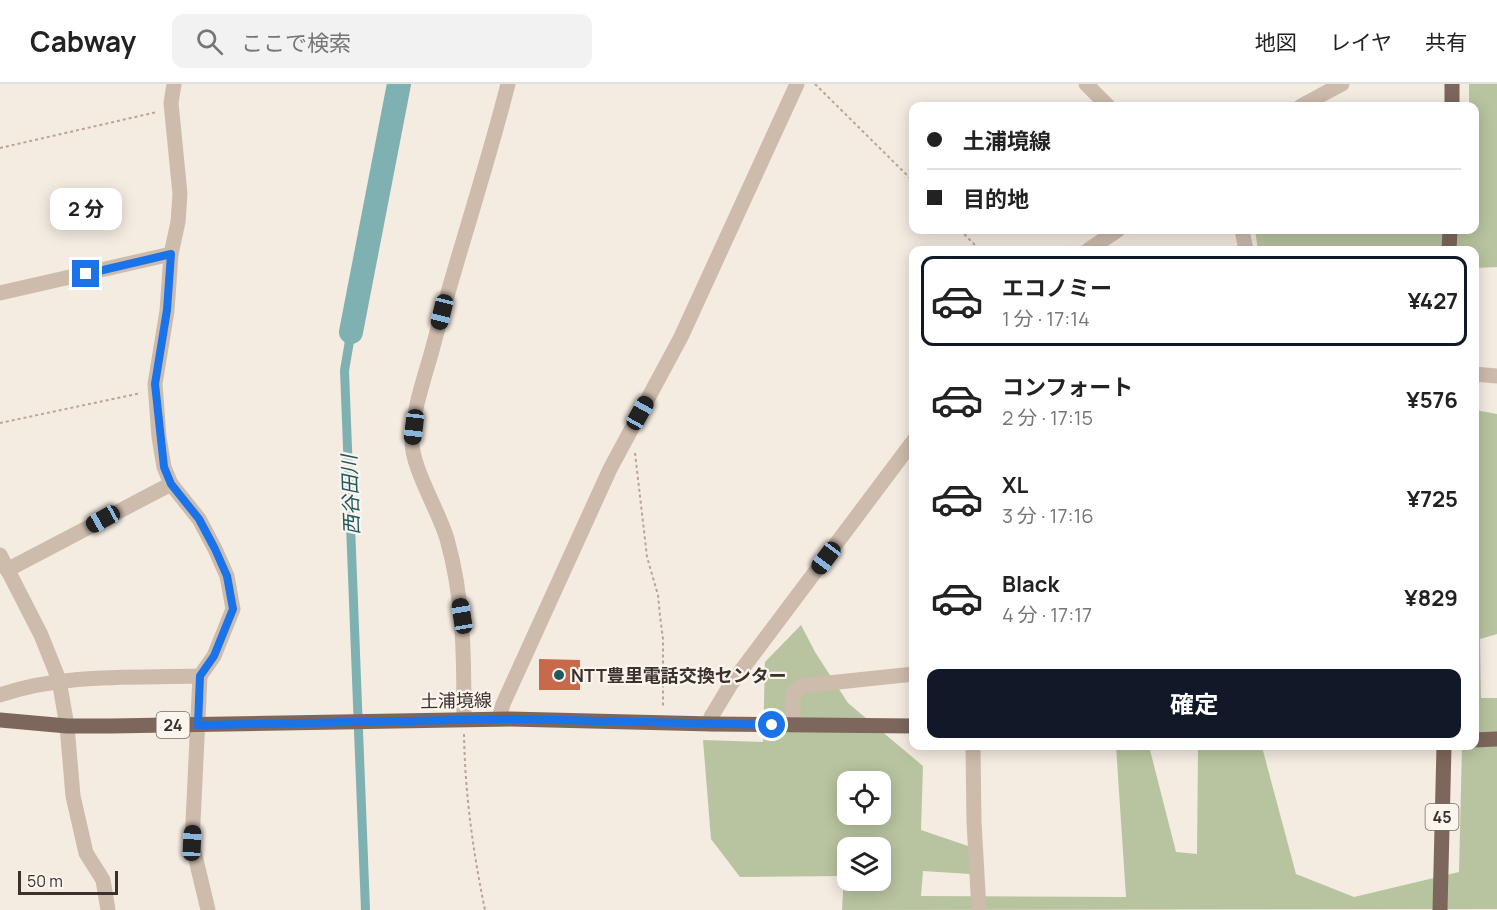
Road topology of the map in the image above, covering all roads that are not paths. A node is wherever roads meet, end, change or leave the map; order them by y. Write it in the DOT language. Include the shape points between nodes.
graph roads {
  1 [pos="174,84"];
  2 [pos="508,84"];
  3 [pos="797,84"];
  4 [pos="1086,84"];
  5 [pos="1342,84"];
  6 [pos="1452,84"];
  7 [pos="1104,102"];
  8 [pos="1308,102"];
  9 [pos="1452,102"];
  10 [pos="1112,234"];
  11 [pos="1094,246"];
  12 [pos="171,254"];
  13 [pos="0,293"];
  14 [pos="1479,374"];
  15 [pos="1497,376"];
  16 [pos="909,447"];
  17 [pos="171,484"];
  18 [pos="0,555"];
  19 [pos="7,570"];
  20 [pos="909,675"];
  21 [pos="200,676"];
  22 [pos="59,680"];
  23 [pos="0,695"];
  24 [pos="464,719"];
  25 [pos="499,719"];
  26 [pos="0,720"];
  27 [pos="711,724"];
  28 [pos="198,725"];
  29 [pos="793,725"];
  30 [pos="67,726"];
  31 [pos="909,726"];
  32 [pos="1497,739"];
  33 [pos="1479,740"];
  34 [pos="973,750"];
  35 [pos="1444,750"];
  36 [pos="108,910"];
  37 [pos="208,910"];
  38 [pos="979,910"];
  39 [pos="1440,910"];
  1 -- 12 [label="street" via="172,109 180,194"];
  2 -- 24 [label="street" via="447,293 412,442 446,537 456,578 462,616"];
  3 -- 25 [label="street" via="681,337 610,469 507,693"];
  4 -- 7 [label="street"];
  5 -- 8 [label="street"];
  6 -- 9 [label="main road"];
  10 -- 11 [label="street"];
  12 -- 13 [label="street"];
  12 -- 17 [label="street" via="155,390 164,467"];
  14 -- 15 [label="street"];
  16 -- 27 [label="street" via="731,684 711,717"];
  17 -- 19 [label="street"];
  17 -- 21 [label="street" via="199,519 215,549 227,576 233,609 214,656"];
  18 -- 19 [label="street"];
  19 -- 22 [label="street" via="42,635"];
  20 -- 29 [label="street" via="800,686 793,694"];
  21 -- 22 [label="street"];
  21 -- 28 [label="street"];
  22 -- 23 [label="street"];
  22 -- 30 [label="street"];
  24 -- 25 [label="main road, 土浦境線 / 24"];
  24 -- 28 [label="main road, 土浦境線 / 24"];
  25 -- 27 [label="main road, 土浦境線 / 24"];
  26 -- 30 [label="main road, 土浦境線 / 24"];
  27 -- 29 [label="main road, 土浦境線 / 24"];
  28 -- 30 [label="main road, 土浦境線 / 24"];
  28 -- 37 [label="street" via="192,843"];
  29 -- 31 [label="main road, 土浦境線 / 24"];
  30 -- 36 [label="street" via="73,796 86,853 103,880"];
  32 -- 33 [label="main road"];
  34 -- 38 [label="street"];
  35 -- 39 [label="main road, 45"];
}
